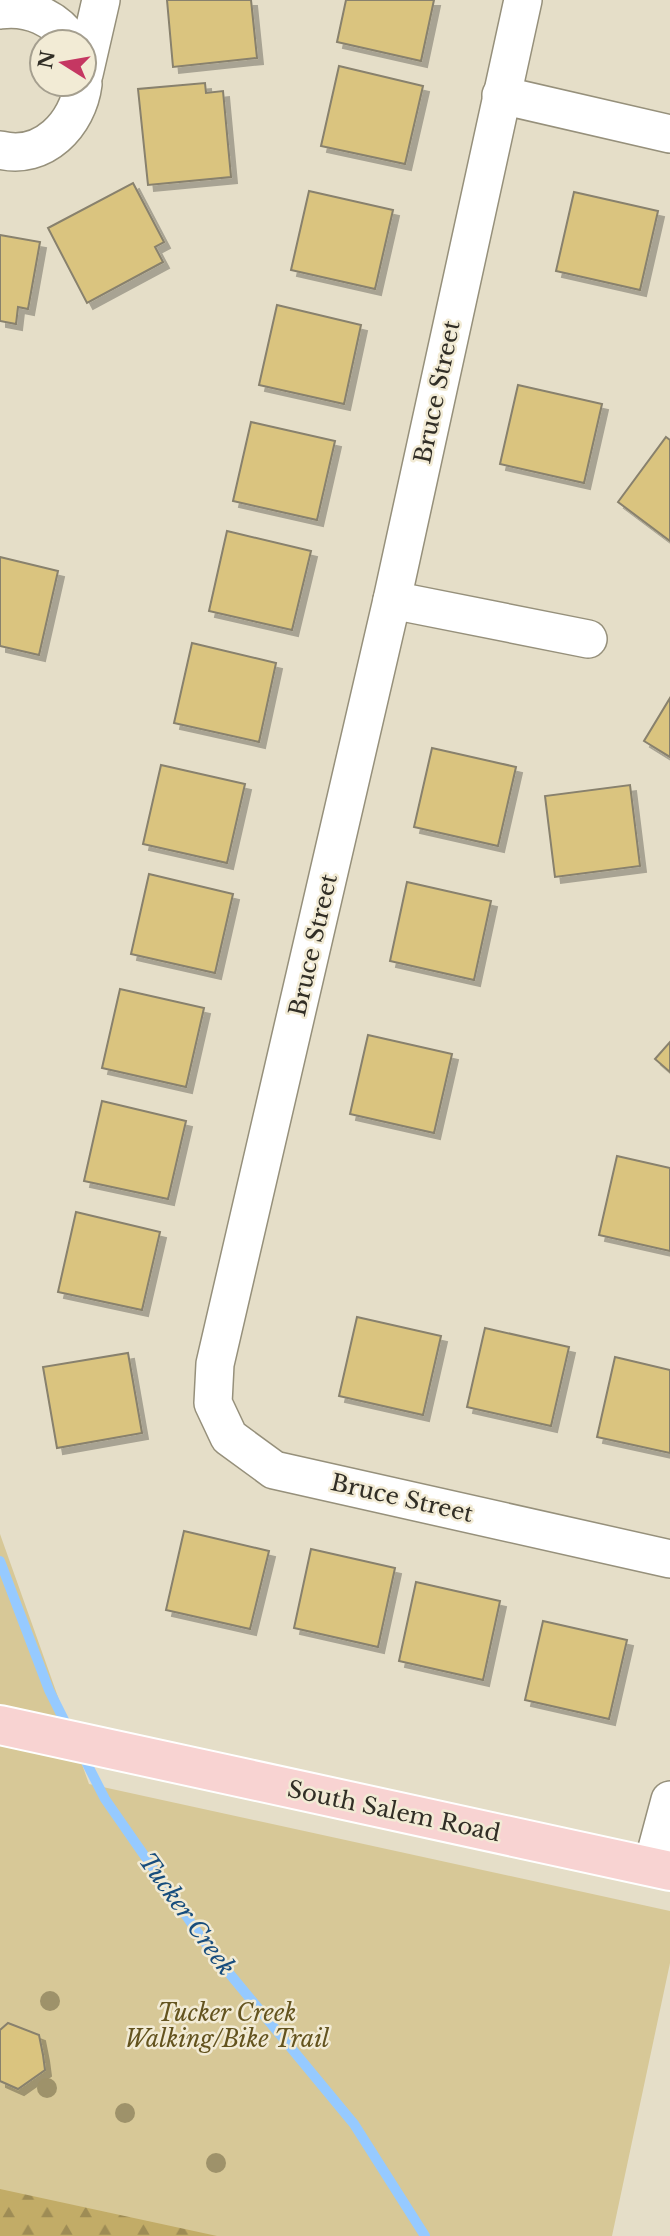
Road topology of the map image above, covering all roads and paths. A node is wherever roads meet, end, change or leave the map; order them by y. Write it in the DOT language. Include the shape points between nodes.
graph roads {
  1 [pos="101,0"];
  2 [pos="523,0"];
  3 [pos="0,10"];
  4 [pos="57,20"];
  5 [pos="95,28"];
  6 [pos="501,95"];
  7 [pos="81,98"];
  8 [pos="670,134"];
  9 [pos="0,150"];
  10 [pos="392,600"];
  11 [pos="589,639"];
  12 [pos="670,1559"];
  13 [pos="16,1728"];
  14 [pos="670,1800"];
  15 [pos="661,1869"];
  1 -- 5 [label="street"];
  2 -- 6 [label="street, Bruce Street"];
  3 -- 4 [label="street" via="26,10"];
  6 -- 8 [label="street"];
  6 -- 10 [label="street, Bruce Street"];
  7 -- 9 [label="street" via="70,122 53,139 31,150"];
  10 -- 11 [label="street"];
  10 -- 12 [label="street, Bruce Street" via="215,1364 213,1403 229,1437 275,1470"];
  13 -- 15 [label="main road, South Salem Road"];
  14 -- 15 [label="street"];
}
